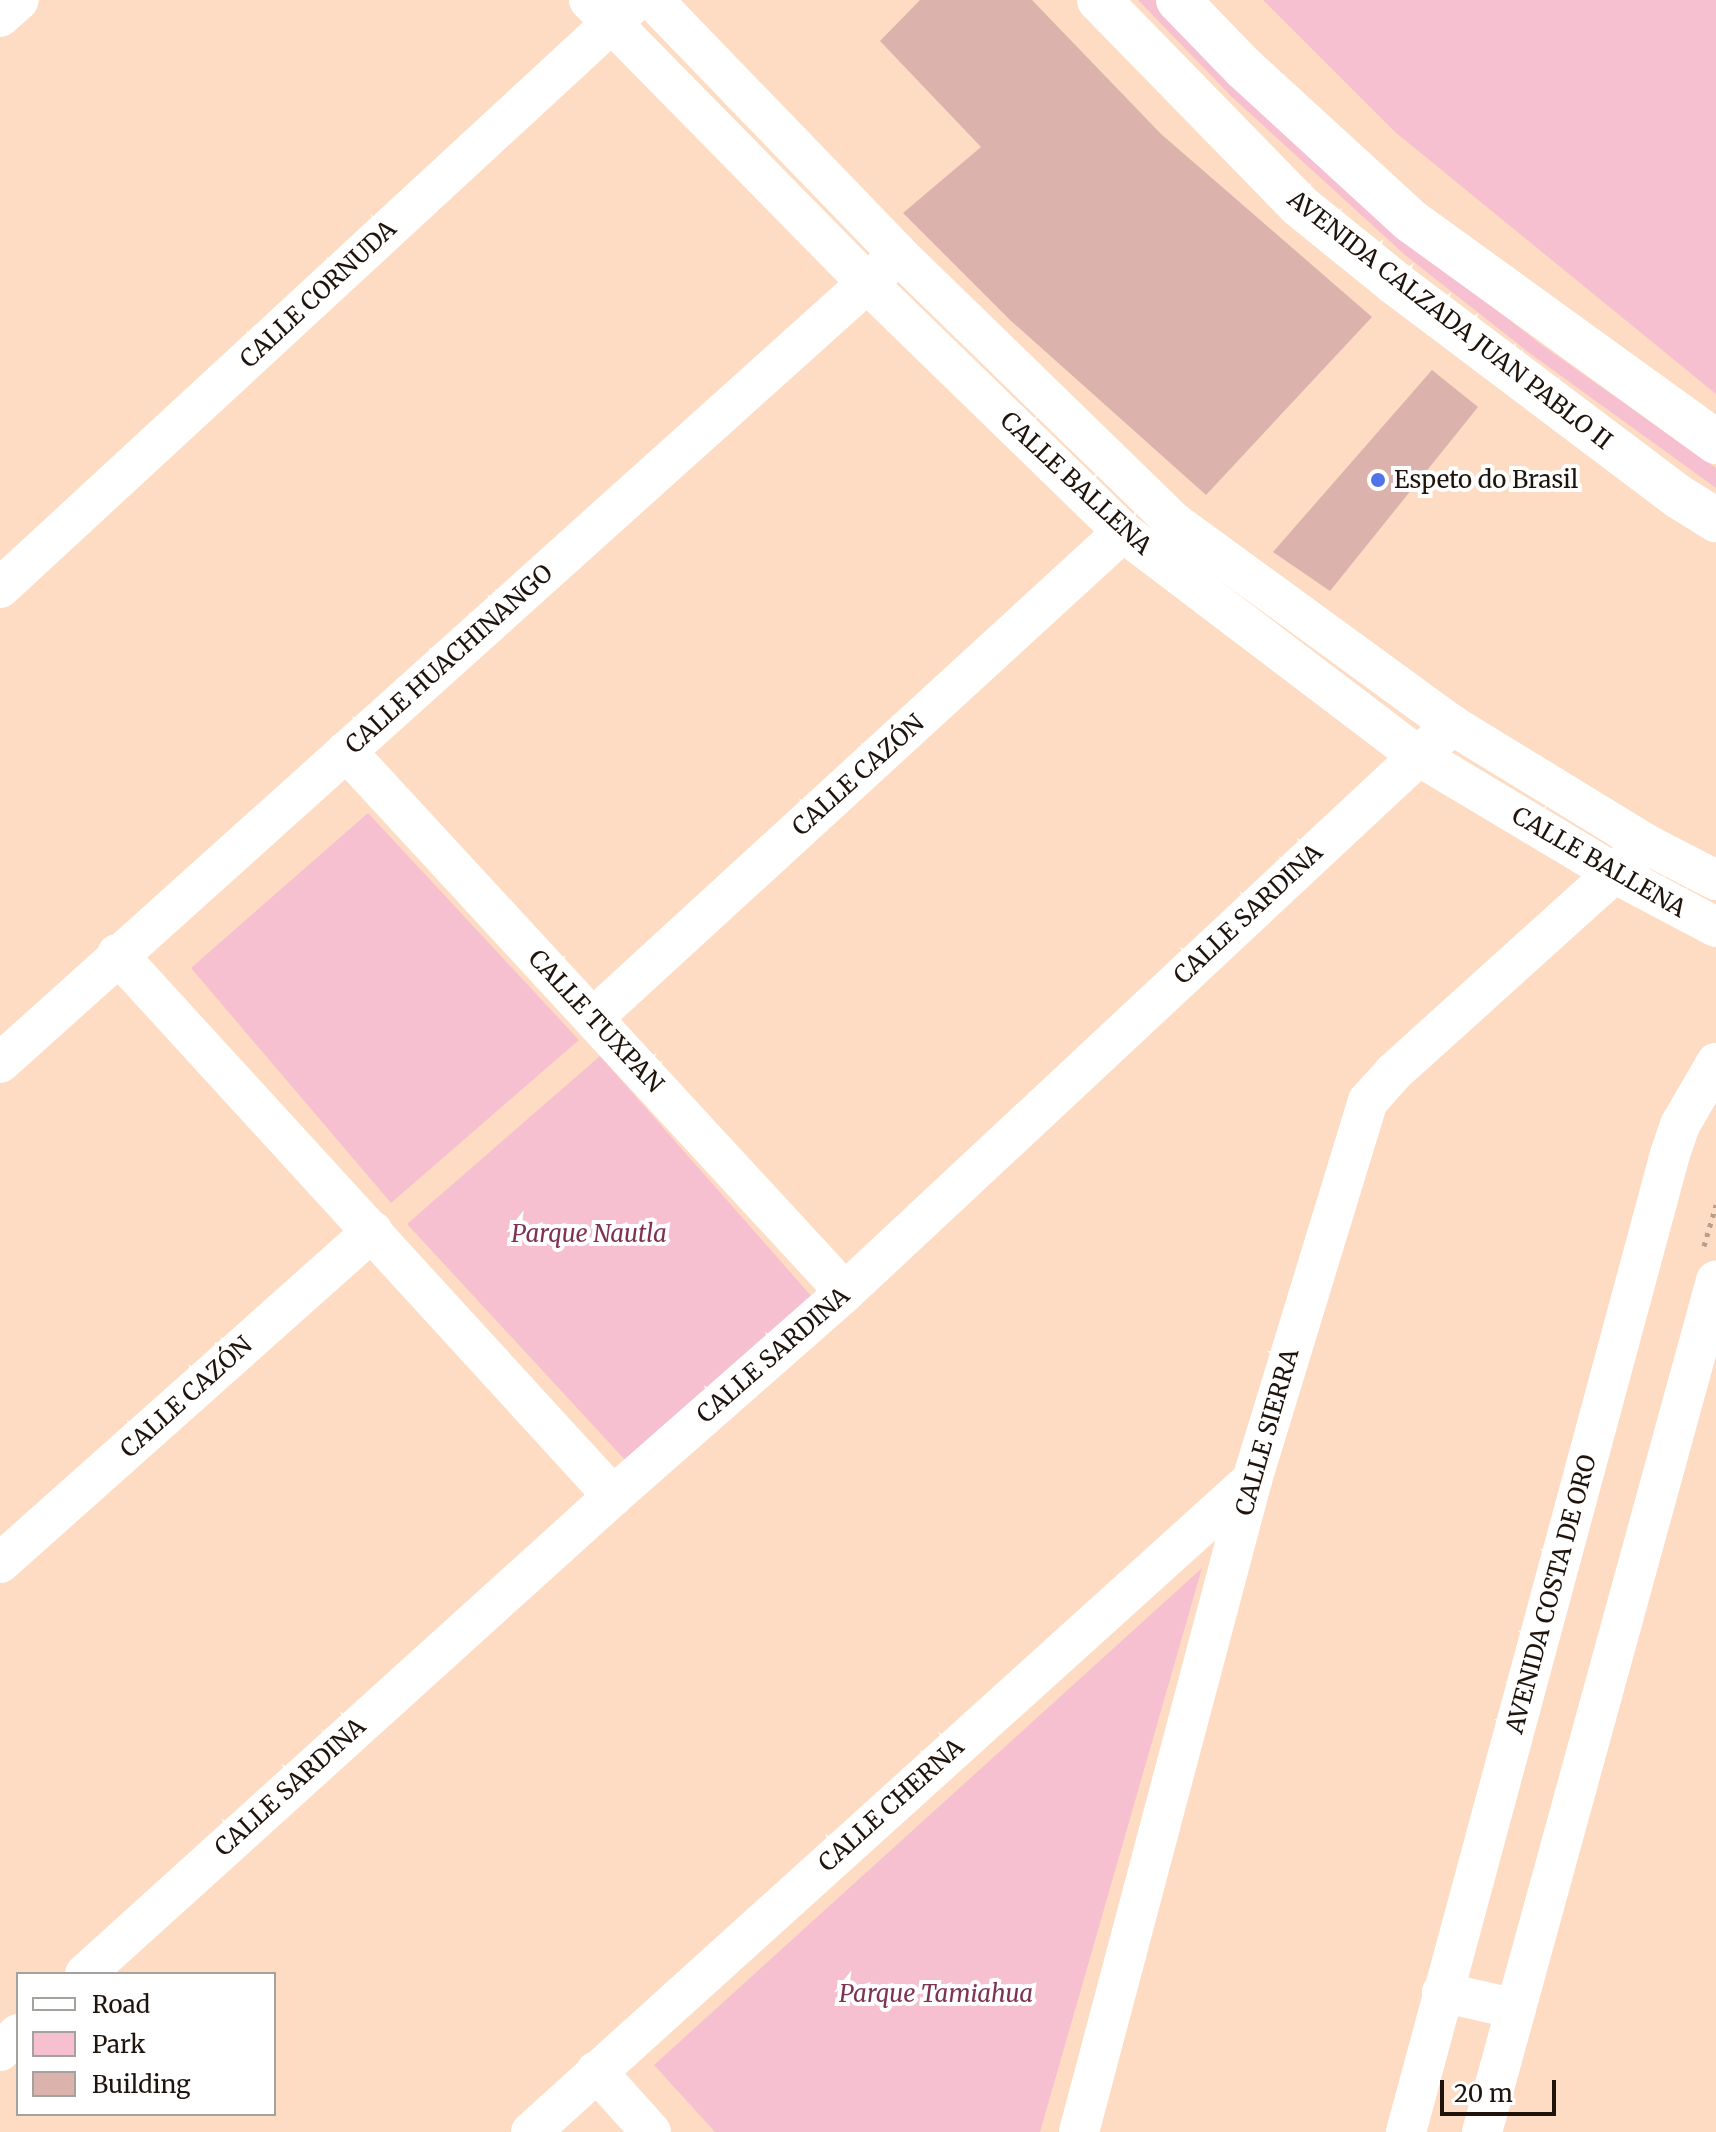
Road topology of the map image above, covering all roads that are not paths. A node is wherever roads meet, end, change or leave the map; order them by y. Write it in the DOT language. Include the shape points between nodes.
graph roads {
  1 [pos="19,0"];
  2 [pos="653,0"];
  3 [pos="1099,0"];
  4 [pos="1178,0"];
  5 [pos="612,8"];
  6 [pos="0,17"];
  7 [pos="898,254"];
  8 [pos="868,284"];
  9 [pos="1716,442"];
  10 [pos="1716,520"];
  11 [pos="1123,532"];
  12 [pos="0,588"];
  13 [pos="1452,725"];
  14 [pos="346,751"];
  15 [pos="1417,755"];
  16 [pos="1646,844"];
  17 [pos="1614,873"];
  18 [pos="1716,880"];
  19 [pos="1716,927"];
  20 [pos="117,954"];
  21 [pos="593,1018"];
  22 [pos="0,1063"];
  23 [pos="1716,1063"];
  24 [pos="372,1231"];
  25 [pos="1716,1281"];
  26 [pos="845,1292"];
  27 [pos="1252,1480"];
  28 [pos="613,1496"];
  29 [pos="0,1563"];
  30 [pos="87,1972"];
  31 [pos="1442,1992"];
  32 [pos="1516,2009"];
  33 [pos="16,2036"];
  34 [pos="0,2051"];
  35 [pos="596,2071"];
  36 [pos="531,2132"];
  37 [pos="651,2132"];
  38 [pos="1079,2132"];
  39 [pos="1406,2132"];
  40 [pos="1482,2132"];
  1 -- 6 [label="street"];
  2 -- 7 [label="street, CALLE BALLENA"];
  3 -- 10 [label="main road, AVENIDA CALZADA JUAN PABLO II" via="1300,206 1395,283"];
  4 -- 9 [label="main road" via="1411,221"];
  5 -- 8 [label="street, CALLE BALLENA"];
  5 -- 12 [label="street, CALLE CORNUDA"];
  7 -- 8 [label="street, CALLE HUACHINANGO"];
  7 -- 13 [label="street, CALLE BALLENA" via="1157,508"];
  8 -- 11 [label="street, CALLE BALLENA"];
  8 -- 14 [label="street, CALLE HUACHINANGO"];
  11 -- 15 [label="street, CALLE BALLENA"];
  11 -- 21 [label="street, CALLE CAZÓN"];
  13 -- 15 [label="street, CALLE SARDINA"];
  13 -- 16 [label="street, CALLE BALLENA"];
  14 -- 20 [label="street, CALLE HUACHINANGO"];
  14 -- 21 [label="street, CALLE TUXPAN"];
  15 -- 17 [label="street, CALLE BALLENA"];
  15 -- 26 [label="street, CALLE SARDINA"];
  16 -- 17 [label="street, CALLE SIERRA"];
  16 -- 18 [label="street, CALLE BALLENA"];
  17 -- 19 [label="street, CALLE BALLENA"];
  17 -- 27 [label="street, CALLE SIERRA" via="1368,1101"];
  20 -- 22 [label="street, CALLE HUACHINANGO"];
  20 -- 24 [label="street"];
  21 -- 26 [label="street, CALLE TUXPAN"];
  23 -- 31 [label="street, AVENIDA COSTA DE ORO" via="1680,1125 1670,1154"];
  24 -- 28 [label="street"];
  24 -- 29 [label="street, CALLE CAZÓN"];
  25 -- 32 [label="street"];
  26 -- 28 [label="street, CALLE SARDINA"];
  27 -- 35 [label="street, CALLE CHERNA"];
  27 -- 38 [label="street, CALLE SIERRA"];
  28 -- 30 [label="street, CALLE SARDINA"];
  31 -- 32 [label="street"];
  31 -- 39 [label="street, AVENIDA COSTA DE ORO"];
  32 -- 40 [label="street"];
  33 -- 34 [label="street"];
  35 -- 36 [label="street, CALLE CHERNA"];
  35 -- 37 [label="street"];
}
